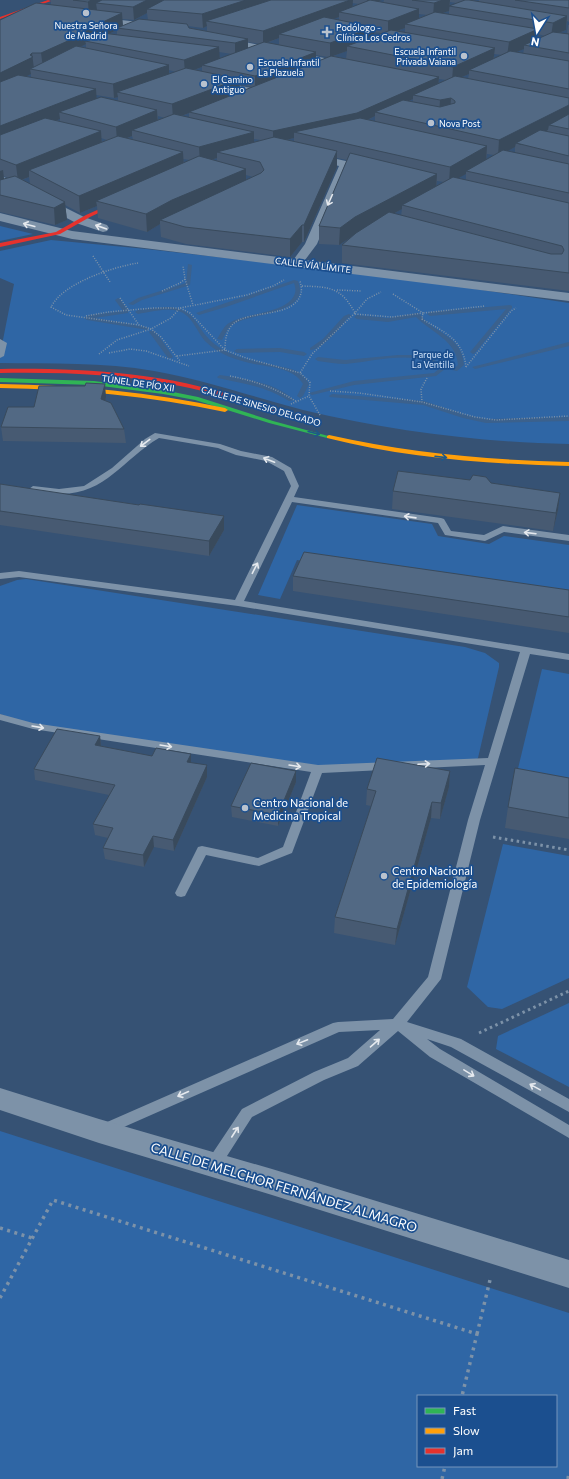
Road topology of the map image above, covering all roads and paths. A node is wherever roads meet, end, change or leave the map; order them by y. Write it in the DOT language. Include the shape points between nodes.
graph roads {
  1 [pos="51,1"];
  2 [pos="31,11"];
  3 [pos="43,14"];
  4 [pos="150,17"];
  5 [pos="0,18"];
  6 [pos="82,18"];
  7 [pos="0,25"];
  8 [pos="138,25"];
  9 [pos="170,29"];
  10 [pos="124,32"];
  11 [pos="214,39"];
  12 [pos="283,41"];
  13 [pos="263,49"];
  14 [pos="249,54"];
  15 [pos="350,54"];
  16 [pos="330,62"];
  17 [pos="316,68"];
  18 [pos="361,68"];
  19 [pos="202,81"];
  20 [pos="242,98"];
  21 [pos="302,154"];
  22 [pos="346,164"];
  23 [pos="383,173"];
  24 [pos="0,178"];
  25 [pos="31,182"];
  26 [pos="18,187"];
  27 [pos="7,192"];
  28 [pos="132,196"];
  29 [pos="0,217"];
  30 [pos="80,220"];
  31 [pos="315,232"];
  32 [pos="58,233"];
  33 [pos="328,238"];
  34 [pos="148,240"];
  35 [pos="0,245"];
  36 [pos="140,263"];
  37 [pos="297,263"];
  38 [pos="183,264"];
  39 [pos="104,274"];
  40 [pos="288,278"];
  41 [pos="185,279"];
  42 [pos="547,280"];
  43 [pos="300,281"];
  44 [pos="110,282"];
  45 [pos="302,286"];
  46 [pos="162,291"];
  47 [pos="384,291"];
  48 [pos="387,292"];
  49 [pos="541,293"];
  50 [pos="569,297"];
  51 [pos="120,298"];
  52 [pos="193,306"];
  53 [pos="488,306"];
  54 [pos="180,308"];
  55 [pos="517,308"];
  56 [pos="128,311"];
  57 [pos="354,313"];
  58 [pos="423,313"];
  59 [pos="83,317"];
  60 [pos="139,325"];
  61 [pos="152,330"];
  62 [pos="0,341"];
  63 [pos="225,350"];
  64 [pos="98,354"];
  65 [pos="0,356"];
  66 [pos="177,356"];
  67 [pos="180,362"];
  68 [pos="0,371"];
  69 [pos="300,373"];
  70 [pos="0,375"];
  71 [pos="427,378"];
  72 [pos="0,380"];
  73 [pos="0,386"];
  74 [pos="330,391"];
  75 [pos="309,396"];
  76 [pos="422,402"];
  77 [pos="290,404"];
  78 [pos="277,412"];
  79 [pos="569,416"];
  80 [pos="322,417"];
  81 [pos="262,419"];
  82 [pos="569,464"];
  83 [pos="22,488"];
  84 [pos="290,499"];
  85 [pos="569,538"];
  86 [pos="0,576"];
  87 [pos="238,603"];
  88 [pos="526,650"];
  89 [pos="569,657"];
  90 [pos="0,717"];
  91 [pos="492,761"];
  92 [pos="318,769"];
  93 [pos="493,837"];
  94 [pos="569,850"];
  95 [pos="181,893"];
  96 [pos="569,991"];
  97 [pos="397,1024"];
  98 [pos="475,1035"];
  99 [pos="0,1099"];
  100 [pos="569,1106"];
  101 [pos="99,1131"];
  102 [pos="569,1132"];
  103 [pos="214,1165"];
  104 [pos="0,1228"];
  105 [pos="32,1238"];
  106 [pos="569,1274"];
  107 [pos="490,1280"];
  108 [pos="0,1298"];
  109 [pos="477,1334"];
  110 [pos="462,1395"];
  111 [pos="445,1467"];
  112 [pos="569,1472"];
  113 [pos="442,1479"];
  114 [pos="568,1479"];
  1 -- 2 [label="street"];
  1 -- 5 [label="main road"];
  2 -- 3 [label="street"];
  2 -- 7 [label="street"];
  4 -- 8 [label="street" via="138,22"];
  6 -- 8 [label="street"];
  8 -- 9 [label="street"];
  8 -- 10 [label="street"];
  11 -- 13 [label="street"];
  12 -- 13 [label="street"];
  13 -- 14 [label="street"];
  13 -- 16 [label="street"];
  15 -- 16 [label="street"];
  16 -- 17 [label="street"];
  16 -- 18 [label="street"];
  19 -- 20 [label="street" via="260,90"];
  21 -- 22 [label="street"];
  22 -- 23 [label="street"];
  22 -- 31 [label="street, one-way"];
  24 -- 26 [label="street"];
  25 -- 26 [label="street"];
  26 -- 27 [label="street"];
  26 -- 30 [label="street"];
  28 -- 30 [label="main road"];
  32 -- 29 [label="street, CALLE VÍA LÍMITE, one-way"];
  30 -- 32 [label="main road"];
  34 -- 30 [label="street, one-way"];
  31 -- 33 [label="street"];
  31 -- 37 [label="street" via="311,244"];
  32 -- 34 [label="street, CALLE VÍA LÍMITE"];
  32 -- 35 [label="main road"];
  34 -- 37 [label="street, CALLE VÍA LÍMITE"];
  36 -- 39 [label="path" via="120,266"];
  37 -- 49 [label="street, CALLE VÍA LÍMITE" via="332,262"];
  38 -- 41 [label="path"];
  39 -- 44 [label="path"];
  39 -- 59 [label="path" via="73,286 56,296 52,302 52,307 62,313"];
  40 -- 52 [label="path" via="247,295"];
  41 -- 46 [label="path"];
  41 -- 52 [label="path"];
  42 -- 49 [label="street"];
  43 -- 45 [label="path"];
  45 -- 57 [label="path" via="336,289 348,299"];
  45 -- 63 [label="path" via="301,298 289,307 236,322 228,332"];
  47 -- 57 [label="path" via="366,299"];
  48 -- 58 [label="path"];
  49 -- 50 [label="street, CALLE VÍA LÍMITE"];
  51 -- 56 [label="path"];
  52 -- 54 [label="path"];
  53 -- 58 [label="path"];
  54 -- 56 [label="path"];
  54 -- 61 [label="path" via="171,318"];
  54 -- 63 [label="path" via="190,313"];
  55 -- 58 [label="path" via="511,311 466,367 466,357 457,341 422,319"];
  56 -- 59 [label="path"];
  56 -- 60 [label="path"];
  57 -- 58 [label="path" via="392,317"];
  57 -- 69 [label="path" via="312,354"];
  59 -- 60 [label="path"];
  60 -- 61 [label="path"];
  61 -- 64 [label="path" via="117,340"];
  61 -- 66 [label="path"];
  62 -- 65 [label="lane" via="3,343"];
  63 -- 66 [label="path"];
  63 -- 69 [label="path"];
  66 -- 67 [label="path"];
  68 -- 78 [label="main road, CALLE DE SINESIO DELGADO" via="92,371 131,375 207,389"];
  69 -- 75 [label="path" via="310,382"];
  70 -- 78 [label="main road, TÚNEL DE PÍO XII" via="69,376 132,381 170,387"];
  71 -- 76 [label="path" via="421,389"];
  72 -- 81 [label="main road, TÚNEL DE PÍO XII" via="83,382 153,389"];
  73 -- 81 [label="main road, CALLE DE SINESIO DELGADO" via="83,388 131,393"];
  74 -- 76 [label="path"];
  75 -- 77 [label="path"];
  75 -- 80 [label="path"];
  76 -- 79 [label="path" via="475,417 496,420"];
  81 -- 82 [label="main road, CALLE DE SINESIO DELGADO, one-way" via="333,438 429,455 535,464"];
  84 -- 83 [label="lane, one-way" via="295,486 288,470 269,459 158,434 115,470 86,488 59,492"];
  85 -- 84 [label="lane, one-way" via="503,529 485,538 448,533 441,521"];
  87 -- 84 [label="lane, one-way"];
  86 -- 87 [label="lane" via="19,574"];
  87 -- 88 [label="lane"];
  88 -- 89 [label="lane"];
  88 -- 91 [label="lane"];
  90 -- 92 [label="lane, one-way" via="34,726"];
  92 -- 91 [label="lane, one-way"];
  91 -- 97 [label="lane" via="474,820 434,979"];
  92 -- 95 [label="lane" via="288,850 259,862 202,850"];
  93 -- 94 [label="path"];
  96 -- 98 [label="path"];
  100 -- 97 [label="lane, one-way" via="456,1043"];
  97 -- 101 [label="lane, one-way" via="338,1027"];
  97 -- 102 [label="lane, one-way" via="436,1053"];
  103 -- 97 [label="lane, one-way" via="247,1113 319,1076 353,1062"];
  99 -- 101 [label="street, CALLE DE MELCHOR FERNÁNDEZ ALMAGRO"];
  101 -- 103 [label="street, CALLE DE MELCHOR FERNÁNDEZ ALMAGRO"];
  103 -- 106 [label="street, CALLE DE MELCHOR FERNÁNDEZ ALMAGRO"];
  104 -- 105 [label="path"];
  105 -- 108 [label="path"];
  105 -- 109 [label="path" via="53,1200"];
  107 -- 109 [label="path"];
  109 -- 110 [label="path"];
  111 -- 113 [label="path"];
  112 -- 114 [label="path"];
}
